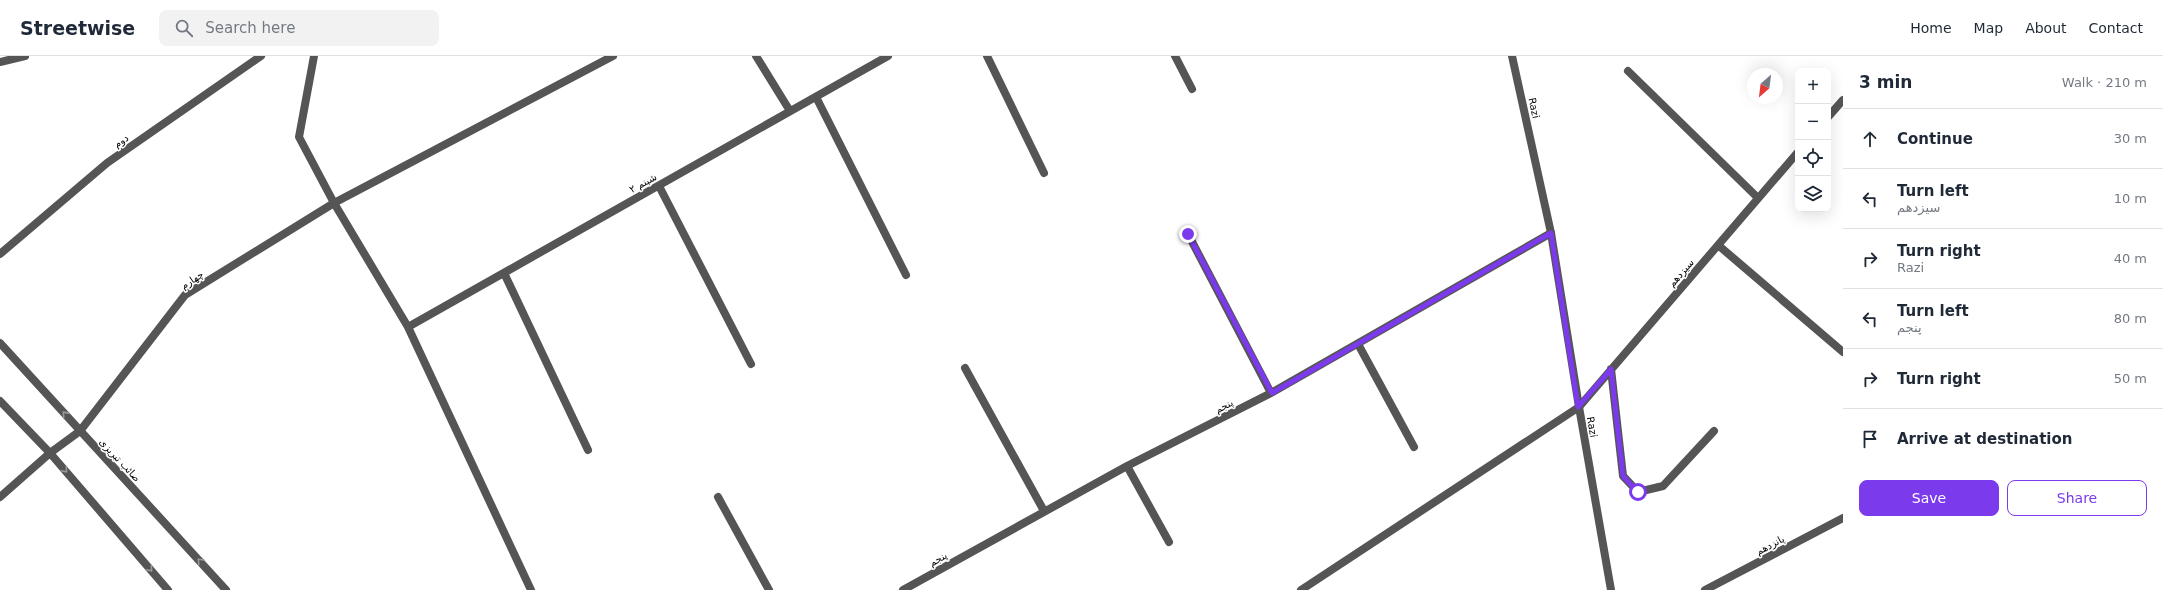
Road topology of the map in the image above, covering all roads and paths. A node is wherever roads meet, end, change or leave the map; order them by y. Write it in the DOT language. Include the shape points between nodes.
graph roads {
  1 [pos="25,56"];
  2 [pos="262,56"];
  3 [pos="314,56"];
  4 [pos="613,56"];
  5 [pos="756,56"];
  6 [pos="888,56"];
  7 [pos="987,56"];
  8 [pos="1175,56"];
  9 [pos="1512,56"];
  10 [pos="0,62"];
  11 [pos="1628,71"];
  12 [pos="1192,89"];
  13 [pos="816,97"];
  14 [pos="1843,100"];
  15 [pos="790,111"];
  16 [pos="1831,114"];
  17 [pos="1795,155"];
  18 [pos="1044,173"];
  19 [pos="659,186"];
  20 [pos="1758,198"];
  21 [pos="334,203"];
  22 [pos="1551,233"];
  23 [pos="1188,234"];
  24 [pos="1718,245"];
  25 [pos="0,254"];
  26 [pos="504,273"];
  27 [pos="906,275"];
  28 [pos="408,327"];
  29 [pos="0,343"];
  30 [pos="1358,344"];
  31 [pos="1843,352"];
  32 [pos="751,364"];
  33 [pos="965,368"];
  34 [pos="1611,369"];
  35 [pos="1272,393"];
  36 [pos="0,401"];
  37 [pos="1578,407"];
  38 [pos="80,431"];
  39 [pos="1714,431"];
  40 [pos="1414,447"];
  41 [pos="588,450"];
  42 [pos="50,453"];
  43 [pos="1127,466"];
  44 [pos="0,497"];
  45 [pos="718,497"];
  46 [pos="1044,511"];
  47 [pos="1843,518"];
  48 [pos="1169,542"];
  49 [pos="168,590"];
  50 [pos="226,590"];
  51 [pos="531,590"];
  52 [pos="769,590"];
  53 [pos="903,590"];
  54 [pos="1301,590"];
  55 [pos="1611,590"];
  56 [pos="1705,590"];
  1 -- 10 [label="street"];
  2 -- 25 [label="street, دوم" via="108,163"];
  3 -- 21 [label="street" via="299,137"];
  4 -- 21 [label="street, چهارم"];
  5 -- 15 [label="street"];
  6 -- 13 [label="street, شبنم ۲"];
  7 -- 18 [label="street"];
  8 -- 12 [label="street"];
  9 -- 22 [label="street, Razi"];
  11 -- 20 [label="street"];
  13 -- 15 [label="street, شبنم ۲"];
  13 -- 27 [label="street"];
  14 -- 16 [label="street"];
  15 -- 19 [label="street, شبنم ۲"];
  17 -- 20 [label="street, سیزدهم"];
  19 -- 26 [label="street, شبنم ۲"];
  19 -- 32 [label="street"];
  20 -- 24 [label="street, سیزدهم"];
  21 -- 28 [label="street"];
  21 -- 38 [label="street, چهارم" via="185,295"];
  22 -- 30 [label="street, پنجم"];
  22 -- 37 [label="street, Razi"];
  23 -- 35 [label="street"];
  24 -- 31 [label="street"];
  24 -- 34 [label="street, سیزدهم"];
  26 -- 28 [label="street, شبنم ۲"];
  26 -- 41 [label="street"];
  28 -- 51 [label="street"];
  38 -- 29 [label="street, صائب تبریزی, one-way"];
  30 -- 35 [label="street, پنجم"];
  30 -- 40 [label="street"];
  33 -- 46 [label="street"];
  34 -- 37 [label="street, سیزدهم"];
  34 -- 39 [label="street" via="1623,476 1638,492 1663,486"];
  35 -- 43 [label="street, پنجم"];
  36 -- 42 [label="street"];
  37 -- 54 [label="street, سیزدهم"];
  37 -- 55 [label="street, Razi"];
  38 -- 42 [label="street, چهارم"];
  50 -- 38 [label="street, صائب تبریزی, one-way"];
  42 -- 44 [label="street, چهارم"];
  42 -- 49 [label="street, one-way"];
  43 -- 46 [label="street, پنجم"];
  43 -- 48 [label="street"];
  45 -- 52 [label="street"];
  46 -- 53 [label="street, پنجم"];
  47 -- 56 [label="street, پانزدهم"];
}
